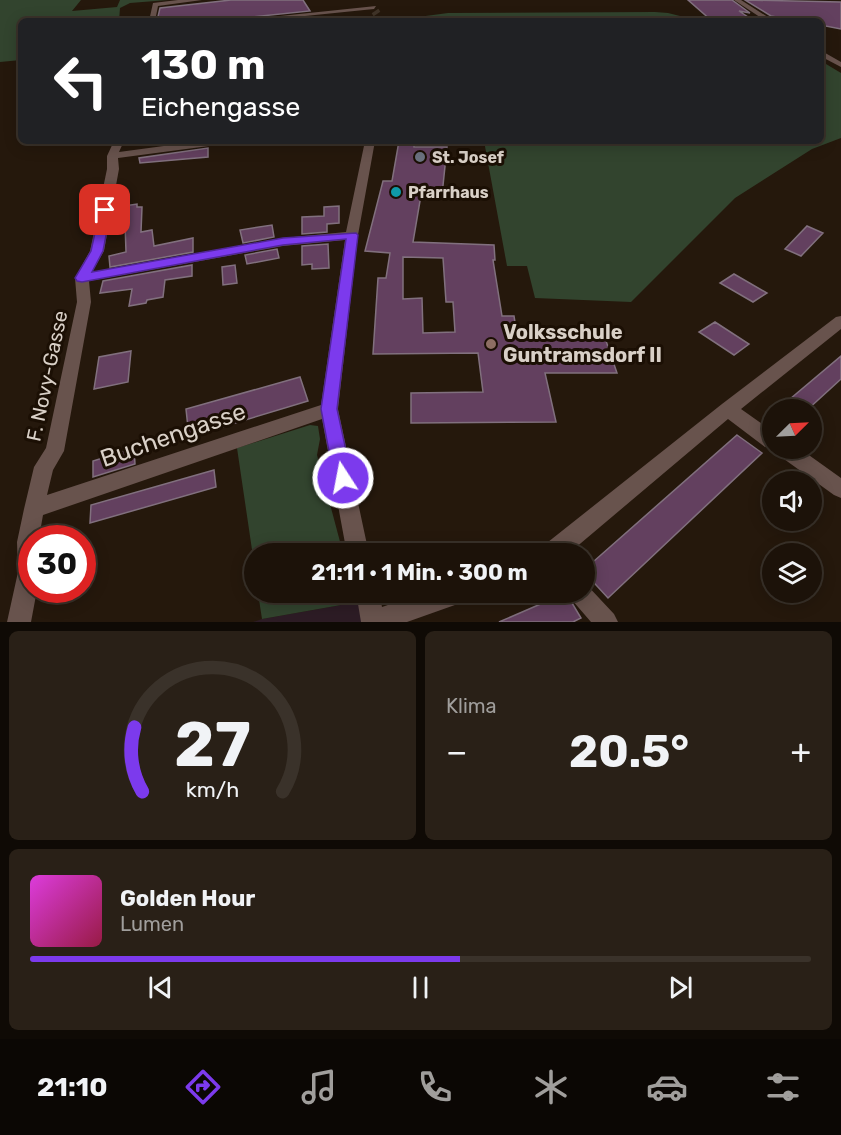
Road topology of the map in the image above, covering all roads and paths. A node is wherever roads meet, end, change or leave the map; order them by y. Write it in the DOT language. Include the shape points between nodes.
graph roads {
  1 [pos="199,0"];
  2 [pos="358,0"];
  3 [pos="737,0"];
  4 [pos="374,6"];
  5 [pos="364,9"];
  6 [pos="152,18"];
  7 [pos="268,18"];
  8 [pos="766,18"];
  9 [pos="824,54"];
  10 [pos="841,65"];
  11 [pos="177,144"];
  12 [pos="369,144"];
  13 [pos="115,148"];
  14 [pos="352,235"];
  15 [pos="82,278"];
  16 [pos="841,321"];
  17 [pos="329,409"];
  18 [pos="728,409"];
  19 [pos="762,434"];
  20 [pos="799,459"];
  21 [pos="841,489"];
  22 [pos="34,509"];
  23 [pos="356,543"];
  24 [pos="564,543"];
  25 [pos="369,603"];
  26 [pos="429,603"];
  27 [pos="590,603"];
  28 [pos="19,622"];
  29 [pos="373,622"];
  30 [pos="606,622"];
  1 -- 6 [label="street" via="154,4"];
  2 -- 5 [label="street"];
  3 -- 8 [label="street"];
  4 -- 5 [label="street"];
  5 -- 7 [label="street"];
  9 -- 10 [label="street"];
  11 -- 13 [label="street"];
  12 -- 14 [label="street"];
  13 -- 15 [label="street" via="97,251"];
  14 -- 15 [label="street" via="283,242"];
  14 -- 17 [label="street"];
  15 -- 22 [label="street, F. Novy-Gasse" via="84,302 55,451 44,466"];
  16 -- 18 [label="street"];
  17 -- 22 [label="street, Buchengasse"];
  17 -- 23 [label="street"];
  18 -- 19 [label="street"];
  18 -- 24 [label="street"];
  20 -- 21 [label="street"];
  22 -- 28 [label="street, F. Novy-Gasse" via="28,542 29,572"];
  25 -- 29 [label="street"];
  26 -- 29 [label="street"];
  27 -- 30 [label="street"];
}
